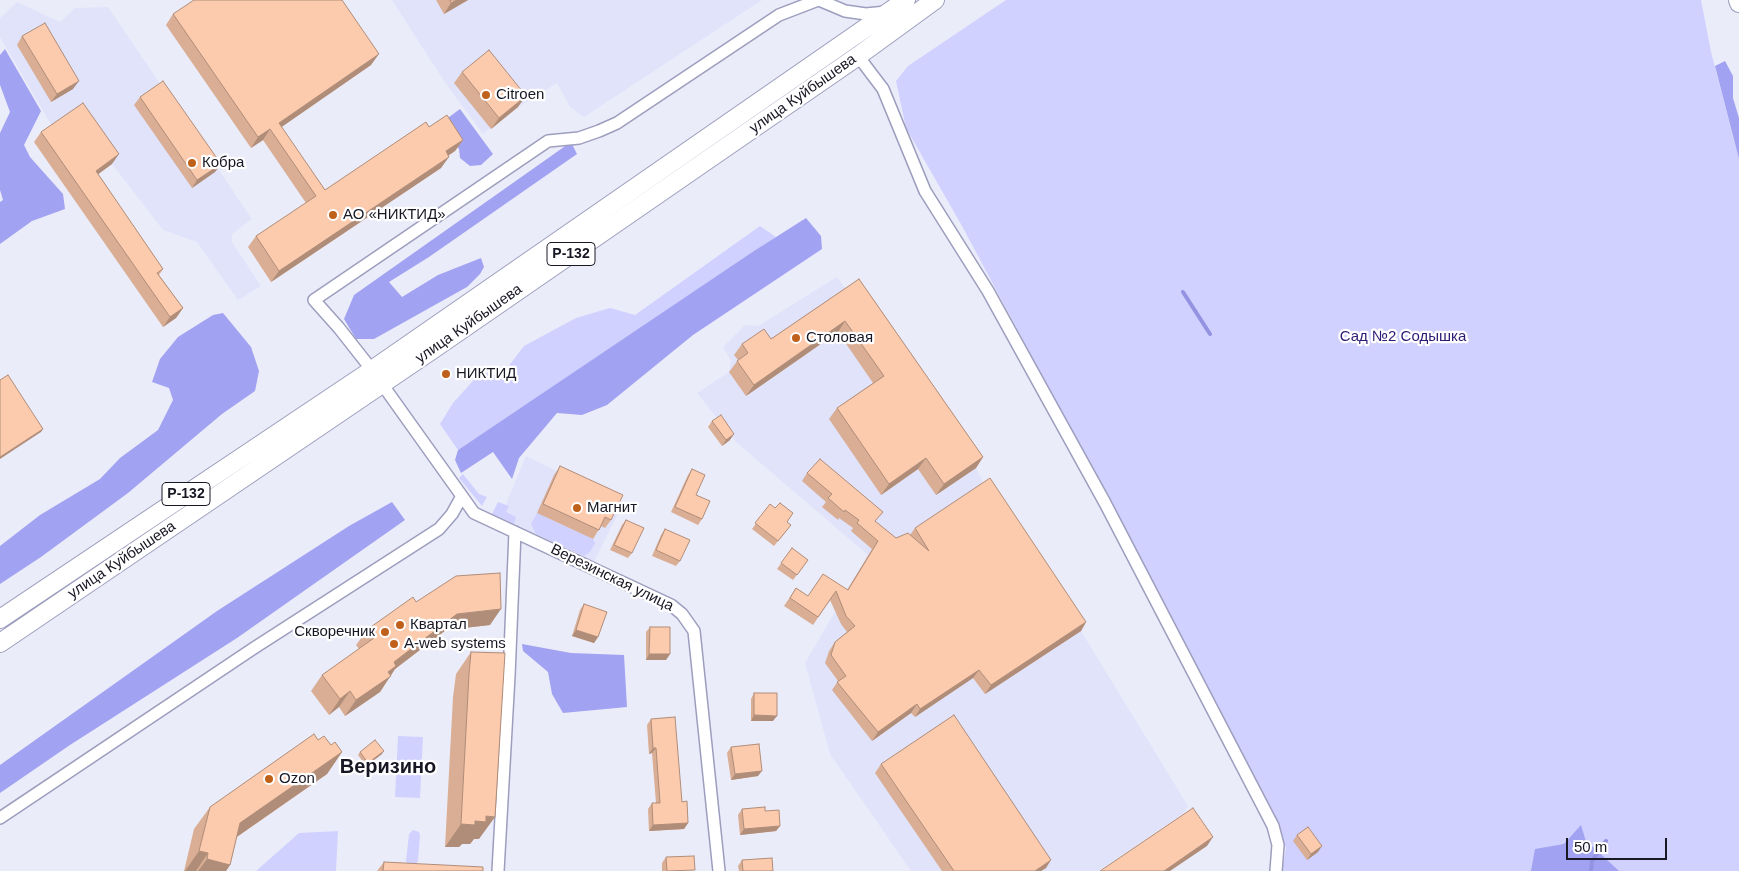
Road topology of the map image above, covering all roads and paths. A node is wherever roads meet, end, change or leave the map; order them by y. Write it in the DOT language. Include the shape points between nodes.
graph roads {
  1 [pos="818,0"];
  2 [pos="906,0"];
  3 [pos="935,0"];
  4 [pos="890,11"];
  5 [pos="858,56"];
  6 [pos="377,377"];
  7 [pos="462,496"];
  8 [pos="515,532"];
  9 [pos="0,619"];
  10 [pos="0,643"];
  11 [pos="0,818"];
  12 [pos="498,871"];
  13 [pos="719,871"];
  14 [pos="1276,871"];
  1 -- 4 [label="street" via="845,11 866,14"];
  1 -- 6 [label="street, Верезинская улица" via="780,15 617,123 579,138 548,141 314,300"];
  2 -- 4 [label="highway, улица Куйбышева / Р-132"];
  3 -- 5 [label="highway, улица Куйбышева / Р-132"];
  4 -- 6 [label="highway, улица Куйбышева / Р-132"];
  5 -- 6 [label="highway, улица Куйбышева / Р-132"];
  5 -- 14 [label="street" via="883,89 926,191 988,291 1104,503 1273,826 1278,845"];
  6 -- 7 [label="street, Верезинская улица"];
  6 -- 9 [label="highway, улица Куйбышева / Р-132"];
  6 -- 10 [label="highway, улица Куйбышева / Р-132"];
  7 -- 8 [label="street, Верезинская улица" via="474,513"];
  7 -- 11 [label="street" via="439,529"];
  8 -- 12 [label="street"];
  8 -- 13 [label="street, Верезинская улица" via="670,604 694,631"];
}
